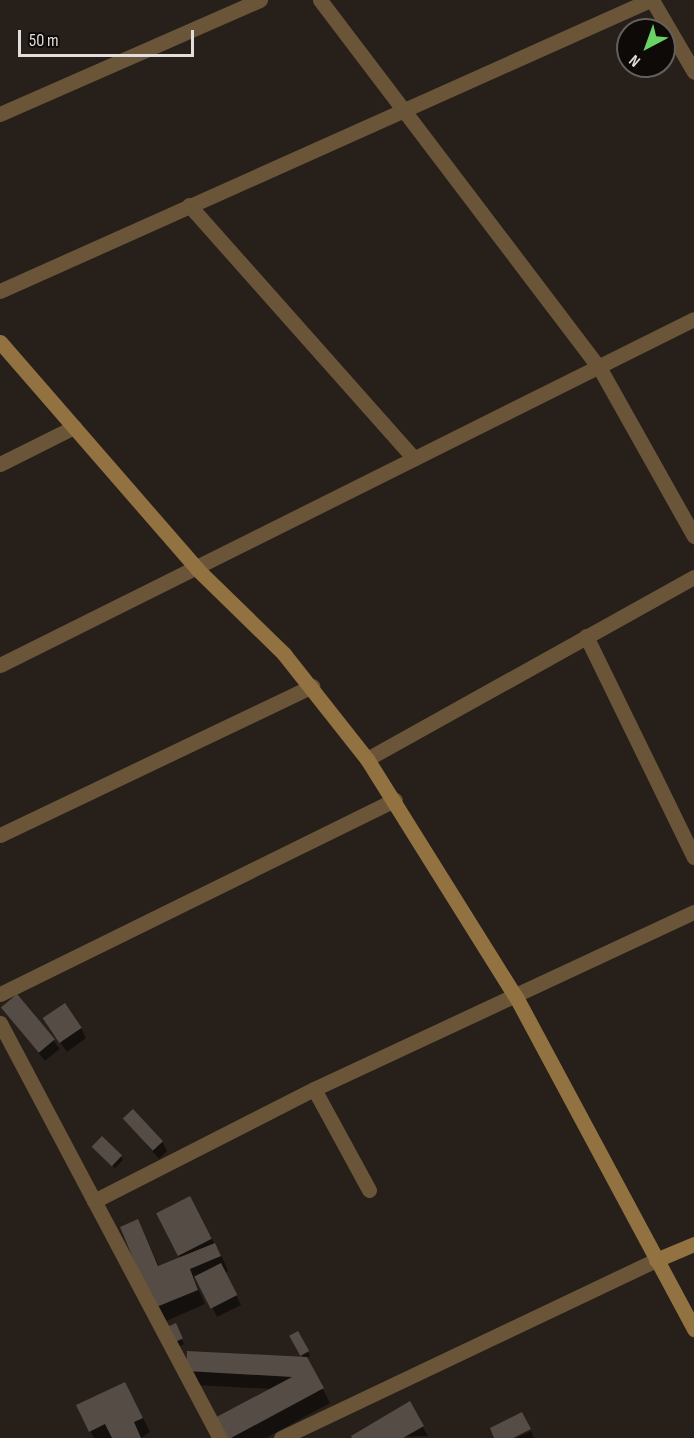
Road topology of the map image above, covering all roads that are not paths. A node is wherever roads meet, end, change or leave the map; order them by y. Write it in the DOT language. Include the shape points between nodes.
graph roads {
  1 [pos="260,0"];
  2 [pos="320,0"];
  3 [pos="651,0"];
  4 [pos="694,72"];
  5 [pos="403,109"];
  6 [pos="0,114"];
  7 [pos="189,205"];
  8 [pos="0,291"];
  9 [pos="694,319"];
  10 [pos="0,342"];
  11 [pos="599,367"];
  12 [pos="74,427"];
  13 [pos="414,458"];
  14 [pos="0,464"];
  15 [pos="694,536"];
  16 [pos="197,569"];
  17 [pos="694,578"];
  18 [pos="586,636"];
  19 [pos="0,665"];
  20 [pos="312,686"];
  21 [pos="368,759"];
  22 [pos="395,800"];
  23 [pos="0,835"];
  24 [pos="694,857"];
  25 [pos="694,912"];
  26 [pos="0,994"];
  27 [pos="516,997"];
  28 [pos="0,1023"];
  29 [pos="314,1089"];
  30 [pos="369,1190"];
  31 [pos="94,1200"];
  32 [pos="694,1244"];
  33 [pos="656,1260"];
  34 [pos="694,1329"];
  35 [pos="220,1438"];
  36 [pos="281,1438"];
  1 -- 6 [label="street"];
  2 -- 5 [label="street"];
  3 -- 4 [label="street"];
  3 -- 5 [label="street"];
  5 -- 7 [label="street"];
  5 -- 11 [label="street"];
  7 -- 8 [label="street"];
  7 -- 13 [label="street"];
  9 -- 11 [label="street"];
  10 -- 12 [label="street"];
  11 -- 13 [label="street"];
  11 -- 15 [label="street"];
  12 -- 14 [label="street"];
  12 -- 16 [label="street"];
  13 -- 16 [label="street"];
  16 -- 19 [label="street"];
  16 -- 20 [label="street"];
  17 -- 18 [label="street"];
  18 -- 21 [label="street"];
  18 -- 24 [label="street"];
  20 -- 21 [label="street"];
  20 -- 23 [label="street"];
  21 -- 22 [label="street"];
  22 -- 26 [label="street"];
  22 -- 27 [label="street"];
  25 -- 27 [label="street"];
  27 -- 29 [label="street"];
  27 -- 33 [label="street"];
  28 -- 31 [label="street"];
  29 -- 30 [label="street"];
  29 -- 31 [label="street"];
  31 -- 35 [label="street"];
  32 -- 33 [label="street"];
  33 -- 34 [label="street"];
  33 -- 36 [label="street"];
}
